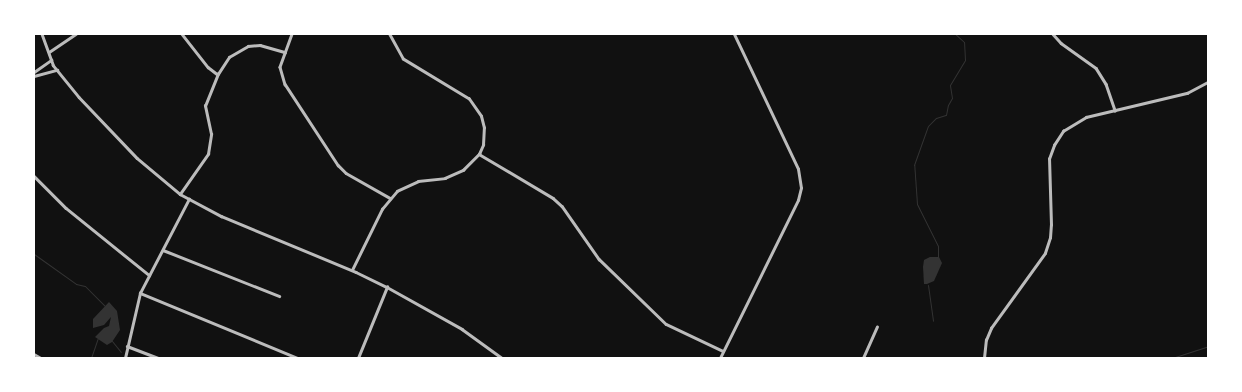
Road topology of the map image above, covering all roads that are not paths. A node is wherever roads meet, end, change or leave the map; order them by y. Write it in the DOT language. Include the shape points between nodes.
graph roads {
  1 [pos="42,34"];
  2 [pos="76,34"];
  3 [pos="182,34"];
  4 [pos="292,34"];
  5 [pos="389,34"];
  6 [pos="734,34"];
  7 [pos="1053,34"];
  8 [pos="285,52"];
  9 [pos="48,53"];
  10 [pos="51,60"];
  11 [pos="57,70"];
  12 [pos="34,72"];
  13 [pos="218,74"];
  14 [pos="34,76"];
  15 [pos="1208,82"];
  16 [pos="1115,110"];
  17 [pos="479,154"];
  18 [pos="34,176"];
  19 [pos="180,194"];
  20 [pos="390,198"];
  21 [pos="189,200"];
  22 [pos="164,250"];
  23 [pos="351,271"];
  24 [pos="150,275"];
  25 [pos="387,287"];
  26 [pos="140,293"];
  27 [pos="279,296"];
  28 [pos="877,327"];
  29 [pos="127,346"];
  30 [pos="723,351"];
  31 [pos="34,354"];
  32 [pos="41,358"];
  33 [pos="125,358"];
  34 [pos="158,358"];
  35 [pos="298,358"];
  36 [pos="358,358"];
  37 [pos="502,358"];
  38 [pos="720,358"];
  39 [pos="863,358"];
  40 [pos="984,358"];
  1 -- 9 [label="street"];
  2 -- 9 [label="street"];
  3 -- 13 [label="street" via="208,67"];
  4 -- 8 [label="street"];
  5 -- 17 [label="street" via="403,58 469,99 476,108 484,128"];
  6 -- 30 [label="street" via="798,169 801,188"];
  7 -- 16 [label="street" via="1096,68 1106,84"];
  8 -- 13 [label="street" via="265,46 248,46 229,58"];
  8 -- 20 [label="street" via="281,74 330,154 346,173"];
  9 -- 10 [label="street"];
  10 -- 11 [label="street"];
  10 -- 12 [label="street"];
  11 -- 14 [label="street"];
  11 -- 19 [label="street" via="137,158"];
  13 -- 19 [label="street" via="204,106 211,134 208,154"];
  15 -- 16 [label="street" via="1187,93"];
  16 -- 40 [label="street" via="1073,124 1054,145 1048,171 1050,238 1045,253 991,328"];
  17 -- 20 [label="street" via="463,170 446,178 407,185"];
  17 -- 30 [label="street" via="562,206 599,259 666,324"];
  18 -- 24 [label="street" via="66,208"];
  19 -- 21 [label="street"];
  20 -- 23 [label="street"];
  21 -- 22 [label="street"];
  21 -- 23 [label="street"];
  22 -- 24 [label="street"];
  22 -- 27 [label="street"];
  23 -- 25 [label="street"];
  24 -- 26 [label="street"];
  25 -- 36 [label="street"];
  25 -- 37 [label="street" via="462,329"];
  26 -- 29 [label="street"];
  26 -- 35 [label="street"];
  28 -- 39 [label="street"];
  29 -- 33 [label="street"];
  29 -- 34 [label="street"];
  30 -- 38 [label="street"];
  31 -- 32 [label="street"];
}
